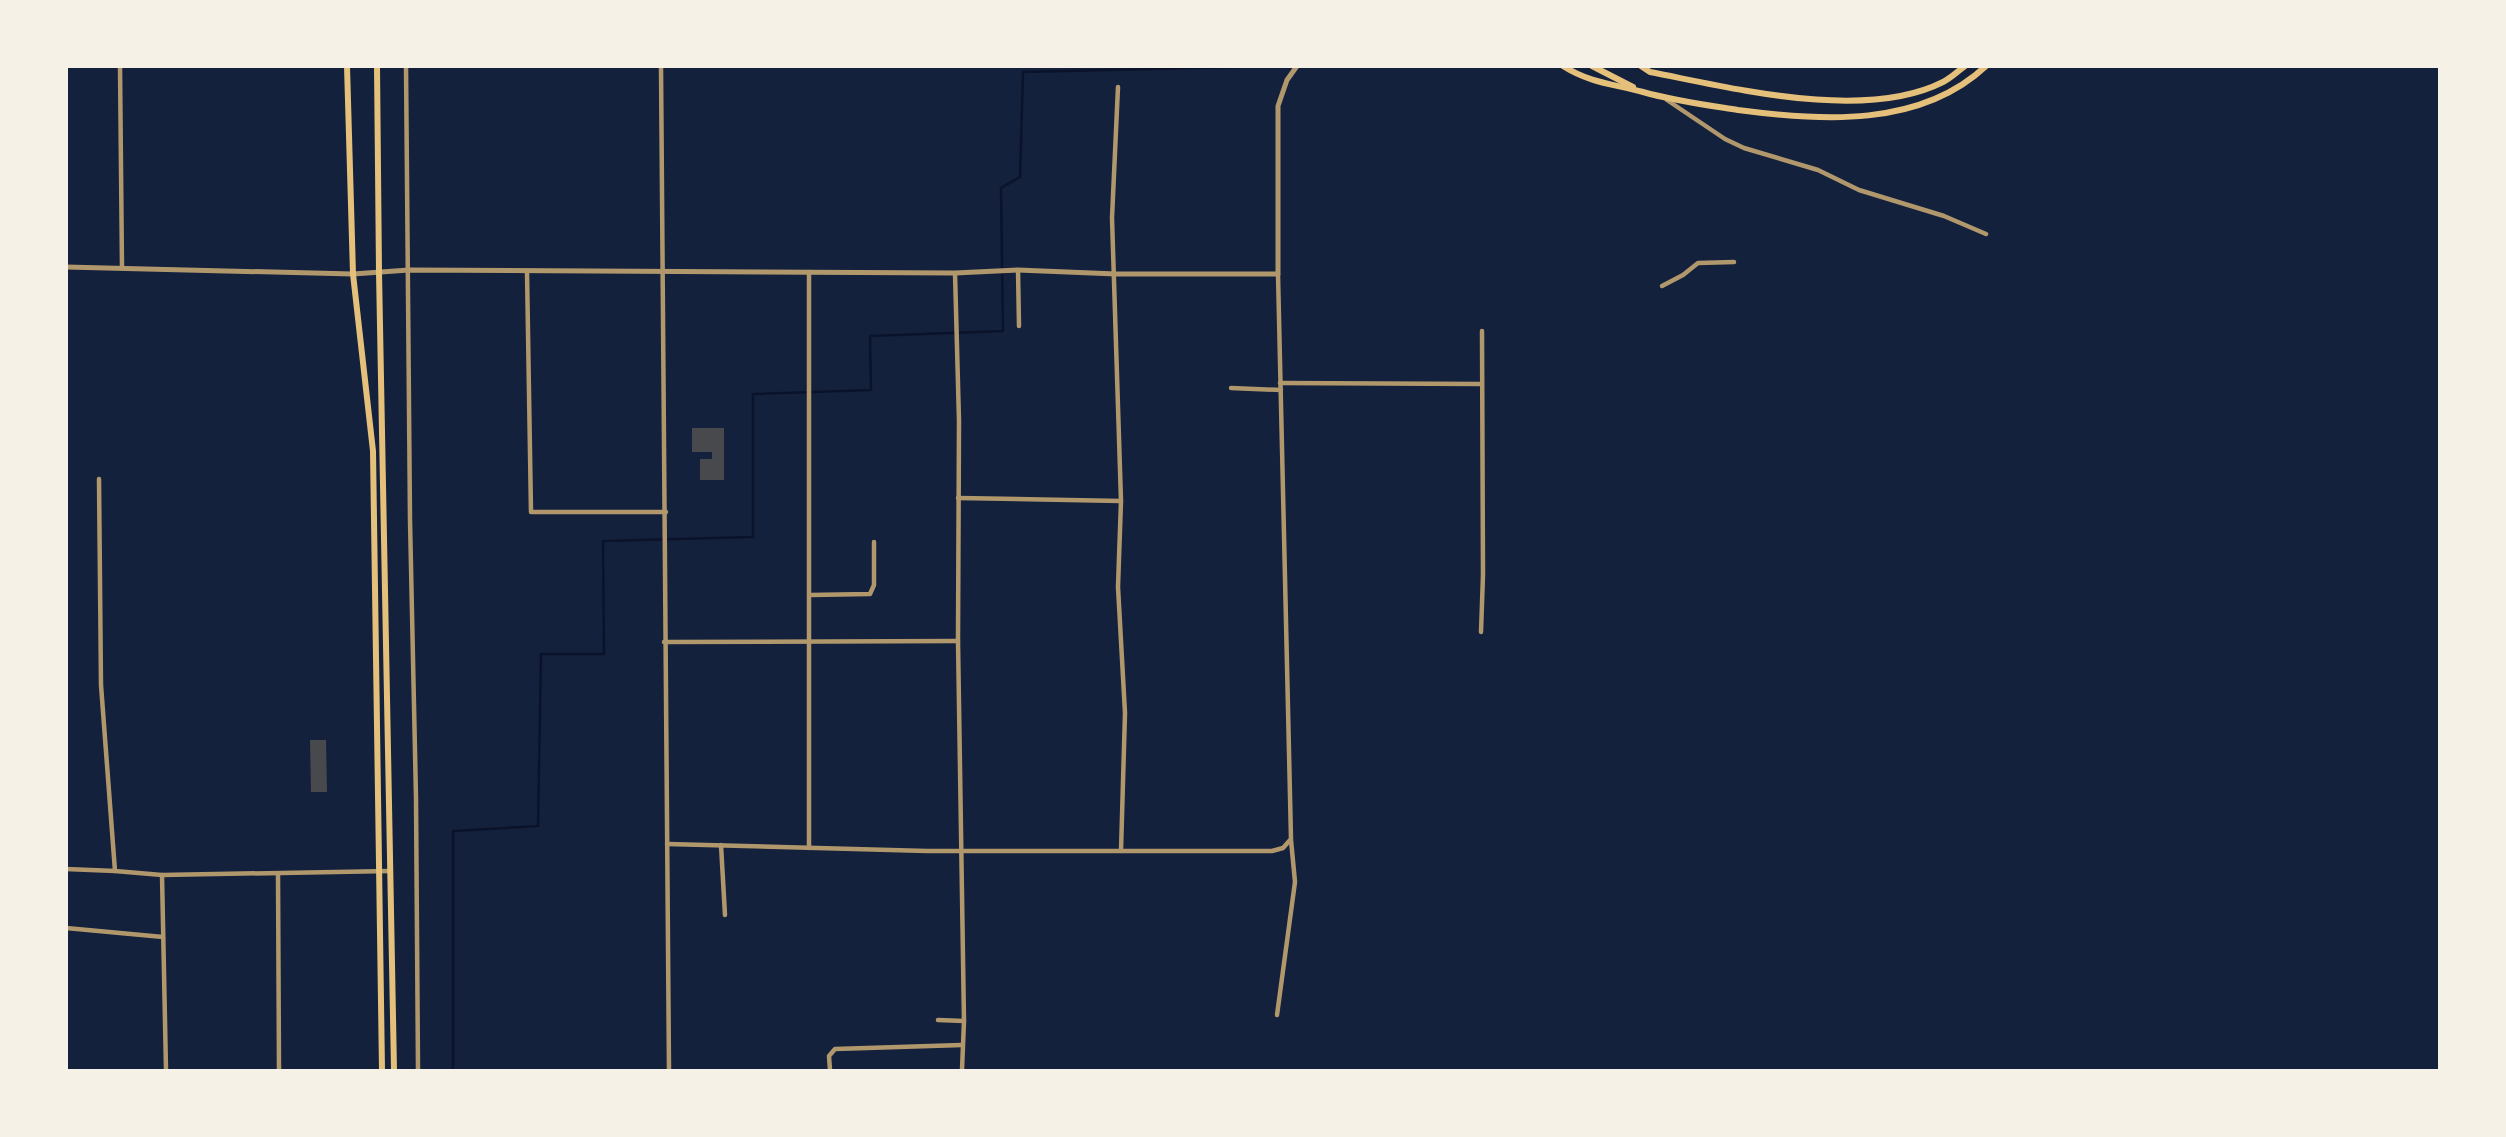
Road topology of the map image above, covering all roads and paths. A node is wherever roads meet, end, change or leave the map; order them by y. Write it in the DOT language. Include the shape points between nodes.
graph roads {
  1 [pos="120,66"];
  2 [pos="347,66"];
  3 [pos="377,66"];
  4 [pos="406,66"];
  5 [pos="661,66"];
  6 [pos="1297,66"];
  7 [pos="1563,66"];
  8 [pos="1592,66"];
  9 [pos="1633,66"];
  10 [pos="1641,66"];
  11 [pos="1965,66"];
  12 [pos="1986,66"];
  13 [pos="1650,72"];
  14 [pos="1118,87"];
  15 [pos="1644,92"];
  16 [pos="1667,100"];
  17 [pos="1986,234"];
  18 [pos="1734,262"];
  19 [pos="66,267"];
  20 [pos="122,268"];
  21 [pos="409,270"];
  22 [pos="1018,270"];
  23 [pos="527,271"];
  24 [pos="379,272"];
  25 [pos="663,272"];
  26 [pos="810,272"];
  27 [pos="955,273"];
  28 [pos="352,274"];
  29 [pos="1116,274"];
  30 [pos="1278,274"];
  31 [pos="1662,286"];
  32 [pos="1019,326"];
  33 [pos="1482,331"];
  34 [pos="1280,383"];
  35 [pos="1481,384"];
  36 [pos="1231,388"];
  37 [pos="1280,390"];
  38 [pos="99,479"];
  39 [pos="958,498"];
  40 [pos="1121,501"];
  41 [pos="666,516"];
  42 [pos="874,542"];
  43 [pos="810,595"];
  44 [pos="1480,632"];
  45 [pos="809,641"];
  46 [pos="958,641"];
  47 [pos="664,642"];
  48 [pos="1291,839"];
  49 [pos="667,844"];
  50 [pos="721,845"];
  51 [pos="809,848"];
  52 [pos="961,851"];
  53 [pos="1121,851"];
  54 [pos="66,869"];
  55 [pos="379,870"];
  56 [pos="390,870"];
  57 [pos="115,871"];
  58 [pos="278,874"];
  59 [pos="162,875"];
  60 [pos="725,915"];
  61 [pos="66,928"];
  62 [pos="163,937"];
  63 [pos="1276,1015"];
  64 [pos="938,1020"];
  65 [pos="964,1021"];
  66 [pos="962,1045"];
  67 [pos="166,1070"];
  68 [pos="279,1070"];
  69 [pos="382,1070"];
  70 [pos="394,1070"];
  71 [pos="418,1070"];
  72 [pos="669,1070"];
  73 [pos="830,1070"];
  74 [pos="962,1070"];
  1 -- 20 [label="street"];
  2 -- 28 [label="main road"];
  3 -- 24 [label="main road"];
  4 -- 21 [label="street"];
  5 -- 25 [label="street"];
  6 -- 30 [label="street" via="1278,106"];
  7 -- 15 [label="main road" via="1583,78"];
  8 -- 15 [label="main road"];
  9 -- 13 [label="main road"];
  10 -- 13 [label="main road"];
  11 -- 13 [label="main road" via="1943,82 1906,95 1848,101 1792,98"];
  12 -- 16 [label="main road" via="1940,98 1876,115 1766,114"];
  14 -- 29 [label="street" via="1112,218"];
  15 -- 16 [label="main road"];
  16 -- 17 [label="street" via="1744,148 1818,170 1858,190"];
  18 -- 31 [label="street" via="1698,263"];
  19 -- 20 [label="street"];
  20 -- 28 [label="street"];
  21 -- 23 [label="street"];
  21 -- 24 [label="street"];
  21 -- 71 [label="street"];
  22 -- 27 [label="street"];
  22 -- 29 [label="street"];
  22 -- 32 [label="street"];
  23 -- 25 [label="street"];
  23 -- 41 [label="street" via="531,512"];
  24 -- 28 [label="street"];
  24 -- 56 [label="main road"];
  25 -- 26 [label="street"];
  25 -- 41 [label="street"];
  26 -- 27 [label="street"];
  26 -- 43 [label="street"];
  27 -- 39 [label="street"];
  28 -- 55 [label="main road" via="373,451"];
  29 -- 30 [label="street"];
  29 -- 40 [label="street"];
  30 -- 34 [label="street"];
  33 -- 35 [label="street"];
  34 -- 35 [label="street"];
  34 -- 37 [label="street"];
  35 -- 44 [label="street"];
  36 -- 37 [label="street"];
  37 -- 48 [label="street"];
  38 -- 57 [label="street" via="101,685"];
  39 -- 40 [label="street"];
  39 -- 46 [label="street"];
  40 -- 53 [label="street" via="1118,550 1125,713"];
  41 -- 47 [label="street"];
  42 -- 43 [label="street" via="870,594"];
  43 -- 45 [label="street"];
  45 -- 46 [label="street"];
  45 -- 47 [label="street"];
  45 -- 51 [label="street"];
  46 -- 52 [label="street"];
  47 -- 49 [label="street"];
  48 -- 53 [label="street" via="1272,851"];
  48 -- 63 [label="street" via="1295,881"];
  49 -- 50 [label="street"];
  49 -- 72 [label="street"];
  50 -- 51 [label="street"];
  50 -- 60 [label="street"];
  51 -- 52 [label="street"];
  52 -- 53 [label="street"];
  52 -- 65 [label="street"];
  54 -- 57 [label="street"];
  55 -- 56 [label="street"];
  55 -- 58 [label="street"];
  55 -- 69 [label="main road"];
  56 -- 70 [label="main road"];
  57 -- 59 [label="street"];
  58 -- 59 [label="street"];
  58 -- 68 [label="street"];
  59 -- 62 [label="street"];
  61 -- 62 [label="street"];
  62 -- 67 [label="street"];
  64 -- 65 [label="street"];
  65 -- 66 [label="street"];
  66 -- 73 [label="street" via="835,1049 829,1056"];
  66 -- 74 [label="street"];
}
